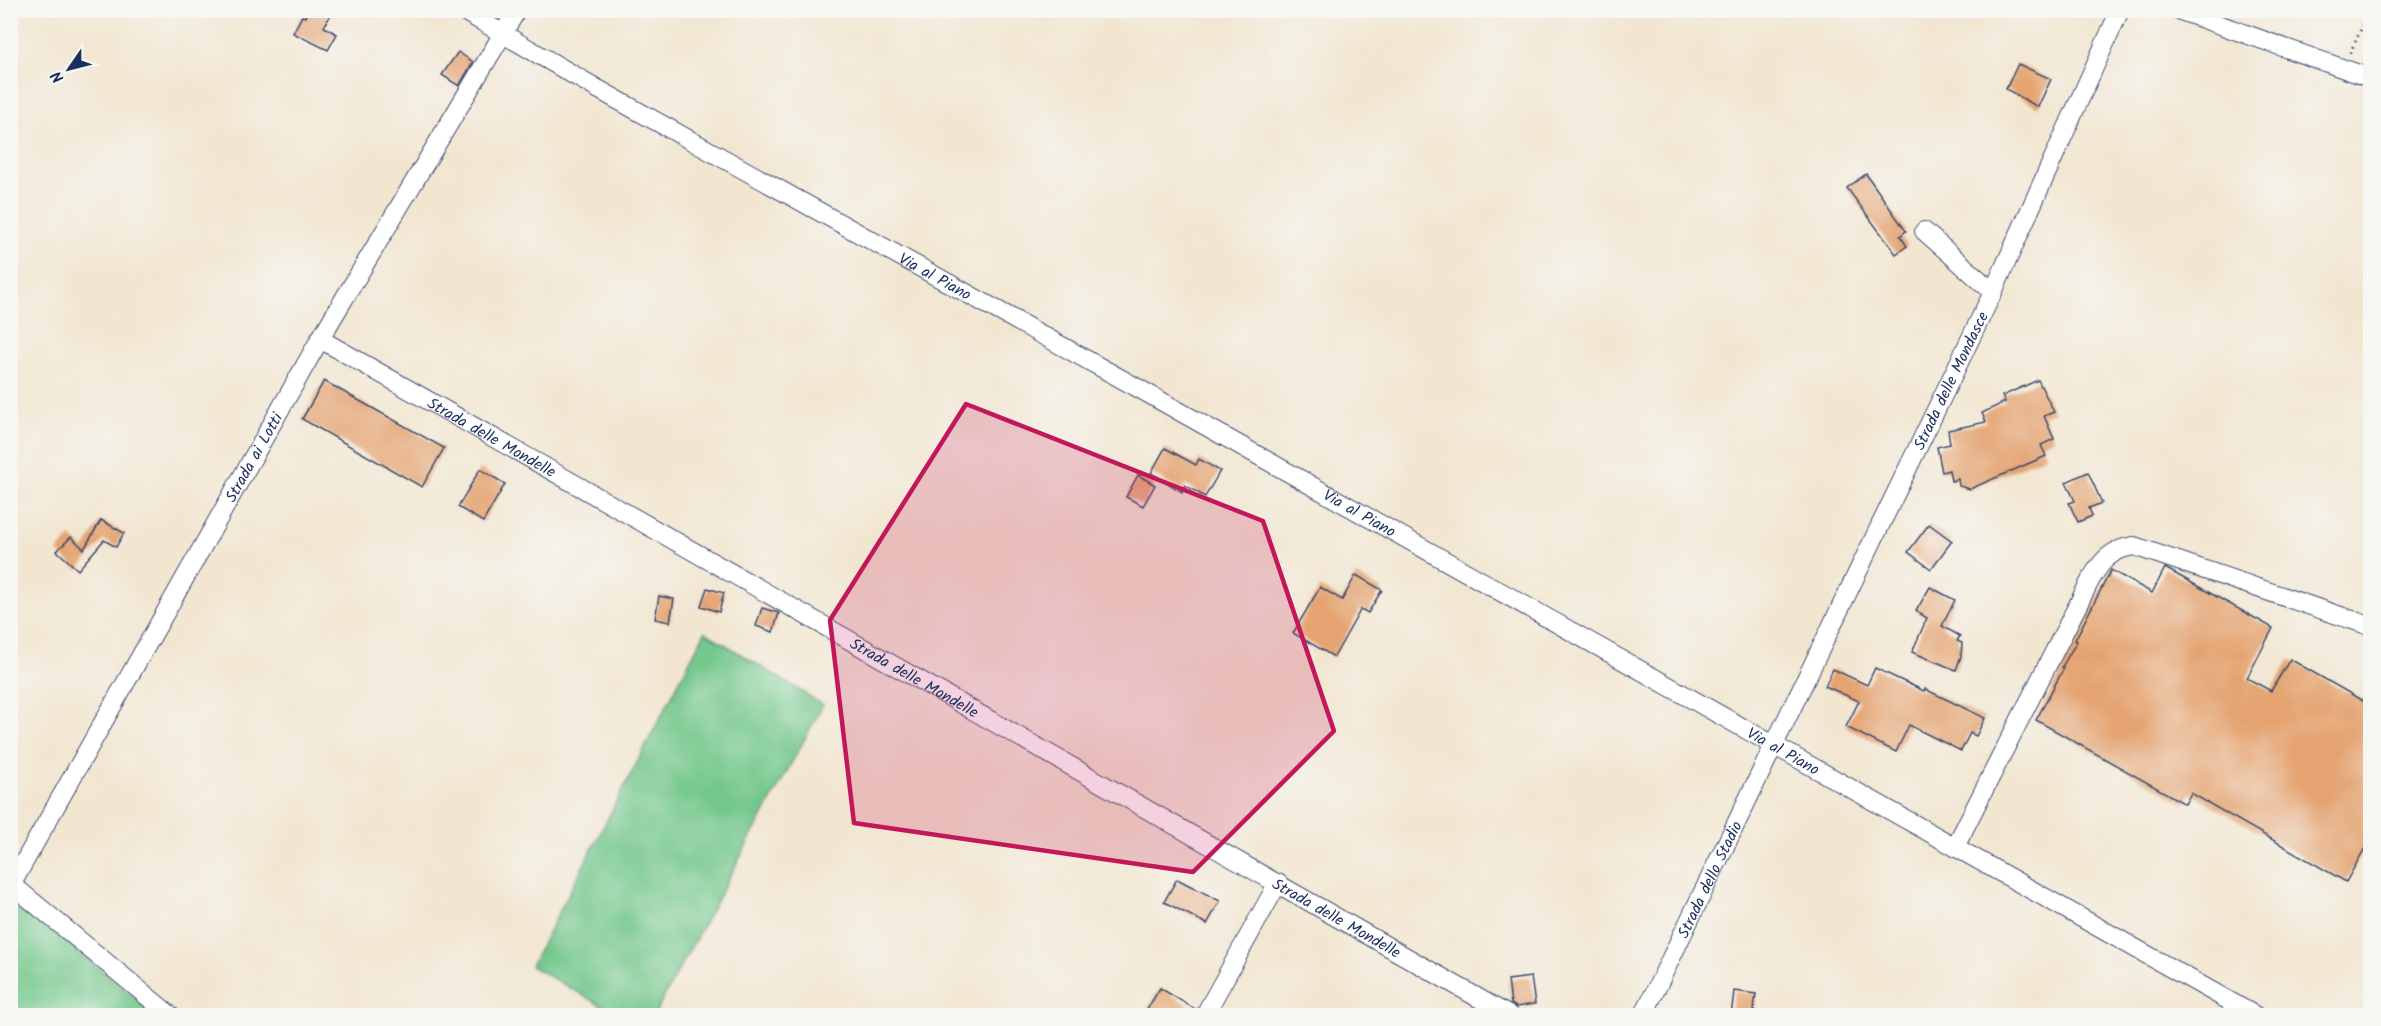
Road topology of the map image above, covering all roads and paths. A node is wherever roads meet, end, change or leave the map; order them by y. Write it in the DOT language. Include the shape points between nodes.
graph roads {
  1 [pos="462,10"];
  2 [pos="517,10"];
  3 [pos="2120,10"];
  4 [pos="2178,10"];
  5 [pos="2370,10"];
  6 [pos="504,34"];
  7 [pos="2343,68"];
  8 [pos="2370,78"];
  9 [pos="1924,231"];
  10 [pos="1993,292"];
  11 [pos="320,339"];
  12 [pos="2370,627"];
  13 [pos="1775,746"];
  14 [pos="1955,847"];
  15 [pos="1278,883"];
  16 [pos="11,885"];
  17 [pos="171,1016"];
  18 [pos="1204,1016"];
  19 [pos="1510,1016"];
  20 [pos="1643,1016"];
  21 [pos="2256,1016"];
  1 -- 6 [label="street, Via al Piano"];
  2 -- 6 [label="street, Strada ai Lotti"];
  3 -- 10 [label="street, Strada delle Mondasce"];
  4 -- 7 [label="street"];
  5 -- 7 [label="path"];
  6 -- 11 [label="street, Strada ai Lotti"];
  6 -- 13 [label="street, Via al Piano"];
  7 -- 8 [label="street"];
  9 -- 10 [label="street"];
  10 -- 13 [label="street, Strada delle Mondasce"];
  11 -- 15 [label="street, Strada delle Mondelle"];
  11 -- 16 [label="street, Strada ai Lotti"];
  12 -- 14 [label="street" via="2134,546 2122,547 2098,566"];
  13 -- 14 [label="street, Via al Piano"];
  13 -- 20 [label="street, Strada dello Stadio"];
  14 -- 21 [label="street, Via al Piano"];
  15 -- 18 [label="street"];
  15 -- 19 [label="street, Strada delle Mondelle"];
  16 -- 17 [label="street"];
}
